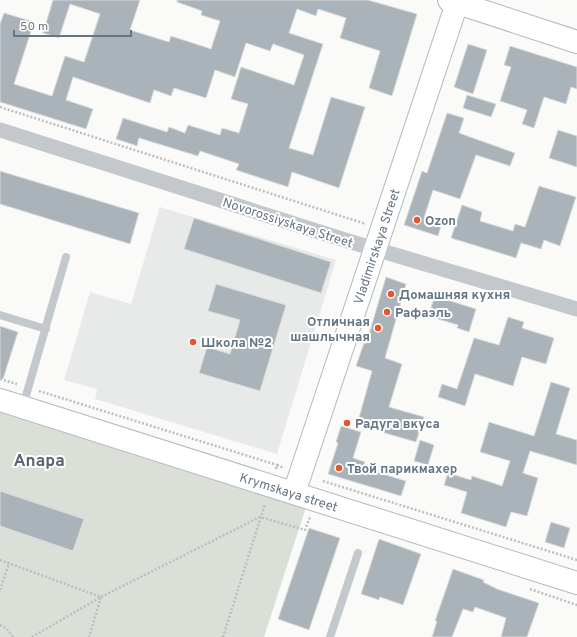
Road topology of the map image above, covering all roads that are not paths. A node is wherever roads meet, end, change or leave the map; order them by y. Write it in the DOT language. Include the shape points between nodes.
graph roads {
  1 [pos="455,1"];
  2 [pos="577,42"];
  3 [pos="0,130"];
  4 [pos="378,239"];
  5 [pos="66,257"];
  6 [pos="577,309"];
  7 [pos="0,315"];
  8 [pos="46,329"];
  9 [pos="26,397"];
  10 [pos="0,400"];
  11 [pos="297,483"];
  12 [pos="358,553"];
  13 [pos="577,583"];
  14 [pos="330,637"];
  1 -- 2 [label="street"];
  1 -- 4 [label="street, Vladimirskaya Street"];
  3 -- 4 [label="street, Novorossiyskaya Street"];
  4 -- 6 [label="street, Novorossiyskaya Street"];
  4 -- 11 [label="street, Vladimirskaya Street"];
  5 -- 8 [label="lane"];
  7 -- 8 [label="lane"];
  8 -- 9 [label="lane"];
  9 -- 10 [label="street, Krymskaya street"];
  9 -- 11 [label="street, Krymskaya street" via="271,486"];
  11 -- 13 [label="street, Krymskaya street"];
  12 -- 14 [label="lane"];
}
